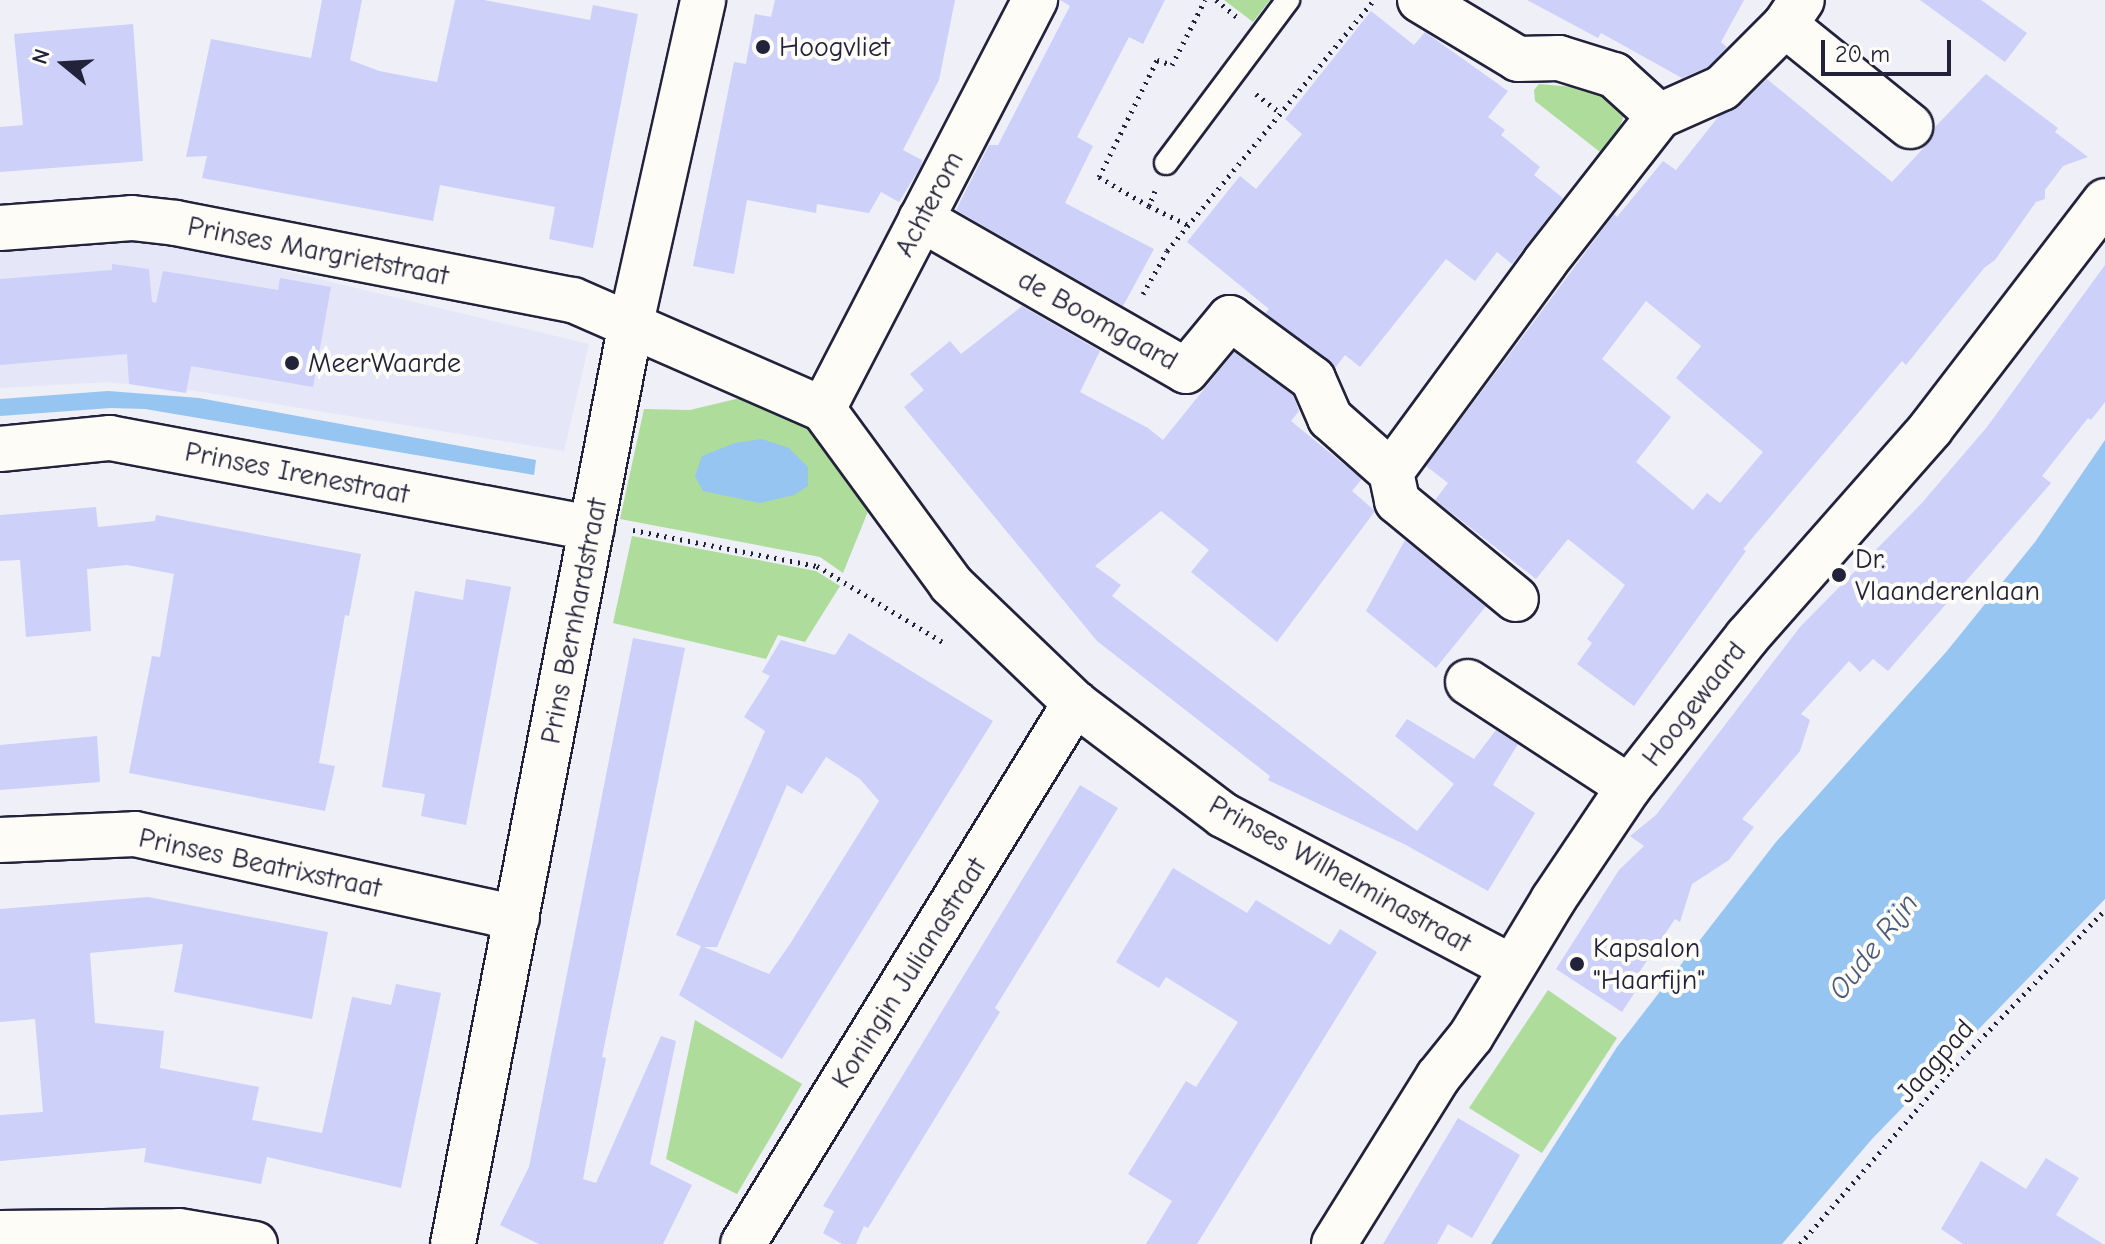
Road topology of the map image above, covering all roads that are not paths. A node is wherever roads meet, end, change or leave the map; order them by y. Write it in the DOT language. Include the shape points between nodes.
graph roads {
  1 [pos="703,0"];
  2 [pos="1035,0"];
  3 [pos="1288,0"];
  4 [pos="1420,0"];
  5 [pos="1794,12"];
  6 [pos="1659,116"];
  7 [pos="1910,126"];
  8 [pos="1166,163"];
  9 [pos="2105,201"];
  10 [pos="921,219"];
  11 [pos="0,228"];
  12 [pos="631,323"];
  13 [pos="823,409"];
  14 [pos="0,449"];
  15 [pos="1391,472"];
  16 [pos="593,525"];
  17 [pos="1516,599"];
  18 [pos="1468,682"];
  19 [pos="1075,703"];
  20 [pos="1629,787"];
  21 [pos="0,840"];
  22 [pos="517,918"];
  23 [pos="1511,967"];
  24 [pos="0,1233"];
  25 [pos="170,1237"];
  26 [pos="255,1244"];
  27 [pos="453,1244"];
  28 [pos="743,1244"];
  29 [pos="1334,1244"];
  1 -- 12 [label="street, Prins Bernhardstraat"];
  2 -- 10 [label="street, Achterom"];
  3 -- 8 [label="lane"];
  4 -- 6 [label="street" via="1518,59 1559,58 1614,75"];
  5 -- 6 [label="street" via="1722,88"];
  5 -- 7 [label="street"];
  6 -- 15 [label="street"];
  9 -- 20 [label="street, Hoogewaard" via="1931,428 1747,637"];
  10 -- 13 [label="street, Achterom"];
  10 -- 15 [label="street, de Boomgaard" via="1186,371 1230,318 1313,379 1330,418"];
  11 -- 12 [label="street, Prinses Margrietstraat" via="132,218 176,223 573,300"];
  12 -- 13 [label="street, Prinses Wilhelminastraat"];
  12 -- 16 [label="street, Prins Bernhardstraat"];
  13 -- 19 [label="street, Prinses Wilhelminastraat" via="951,584"];
  14 -- 16 [label="street, Prinses Irenestraat" via="110,438"];
  15 -- 17 [label="street, de Boomgaard" via="1397,501"];
  16 -- 22 [label="street, Prins Bernhardstraat"];
  18 -- 20 [label="street"];
  19 -- 23 [label="street, Prinses Wilhelminastraat" via="1223,815"];
  19 -- 28 [label="street, Koningin Julianastraat"];
  20 -- 23 [label="street, Hoogewaard"];
  21 -- 22 [label="street, Prinses Beatrixstraat" via="135,834"];
  22 -- 27 [label="street, Prins Bernhardstraat"];
  23 -- 29 [label="street, Hoogewaard"];
  24 -- 25 [label="street"];
  25 -- 26 [label="street"];
}
